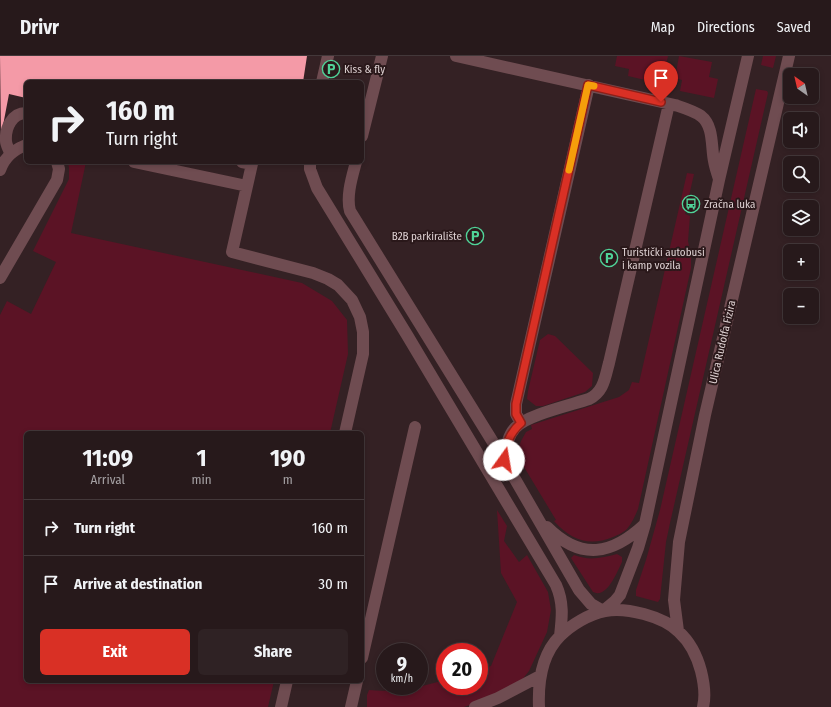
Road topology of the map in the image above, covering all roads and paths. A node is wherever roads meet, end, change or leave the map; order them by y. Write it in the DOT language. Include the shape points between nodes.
graph roads {
  1 [pos="328,56"];
  2 [pos="382,56"];
  3 [pos="456,56"];
  4 [pos="748,56"];
  5 [pos="790,56"];
  6 [pos="322,80"];
  7 [pos="588,85"];
  8 [pos="669,104"];
  9 [pos="24,114"];
  10 [pos="364,128"];
  11 [pos="24,146"];
  12 [pos="10,153"];
  13 [pos="58,164"];
  14 [pos="143,164"];
  15 [pos="252,164"];
  16 [pos="310,164"];
  17 [pos="356,164"];
  18 [pos="0,170"];
  19 [pos="719,180"];
  20 [pos="247,186"];
  21 [pos="0,278"];
  22 [pos="521,423"];
  23 [pos="415,426"];
  24 [pos="345,431"];
  25 [pos="504,460"];
  26 [pos="538,517"];
  27 [pos="645,524"];
  28 [pos="603,611"];
  29 [pos="678,631"];
  30 [pos="560,636"];
  31 [pos="364,649"];
  32 [pos="540,676"];
  33 [pos="286,683"];
  34 [pos="357,683"];
  35 [pos="280,707"];
  36 [pos="351,707"];
  37 [pos="475,707"];
  38 [pos="539,707"];
  39 [pos="703,707"];
  1 -- 6 [label="street"];
  2 -- 10 [label="street"];
  3 -- 7 [label="street"];
  4 -- 19 [label="street"];
  5 -- 29 [label="street, Ulica Rudolfa Fizira" via="705,415 679,542 674,600"];
  7 -- 8 [label="street"];
  7 -- 22 [label="street" via="516,404 516,414"];
  8 -- 19 [label="street" via="703,117 708,124"];
  8 -- 22 [label="street" via="602,390 595,397"];
  9 -- 12 [label="street" via="16,116 10,122 6,142"];
  11 -- 12 [label="street"];
  12 -- 18 [label="street"];
  13 -- 21 [label="street" via="57,180"];
  14 -- 20 [label="street"];
  15 -- 20 [label="street"];
  16 -- 30 [label="street" via="317,188 556,585 560,593 563,615"];
  17 -- 25 [label="street" via="349,195 350,211"];
  19 -- 27 [label="street"];
  20 -- 24 [label="street" via="232,252 328,279 338,285 352,300 360,317 363,354"];
  22 -- 25 [label="street" via="509,438"];
  23 -- 31 [label="street"];
  25 -- 26 [label="street"];
  26 -- 27 [label="street" via="555,536 578,548 588,550 608,548 617,544"];
  26 -- 28 [label="street" via="579,590"];
  27 -- 28 [label="street" via="620,595"];
  28 -- 29 [label="street" via="622,610 648,615 664,621"];
  28 -- 30 [label="street" via="580,621"];
  29 -- 39 [label="street" via="690,645 698,662 703,680"];
  30 -- 32 [label="street" via="551,648"];
  32 -- 37 [label="street"];
  32 -- 38 [label="street"];
  33 -- 35 [label="street"];
  34 -- 36 [label="street"];
}
